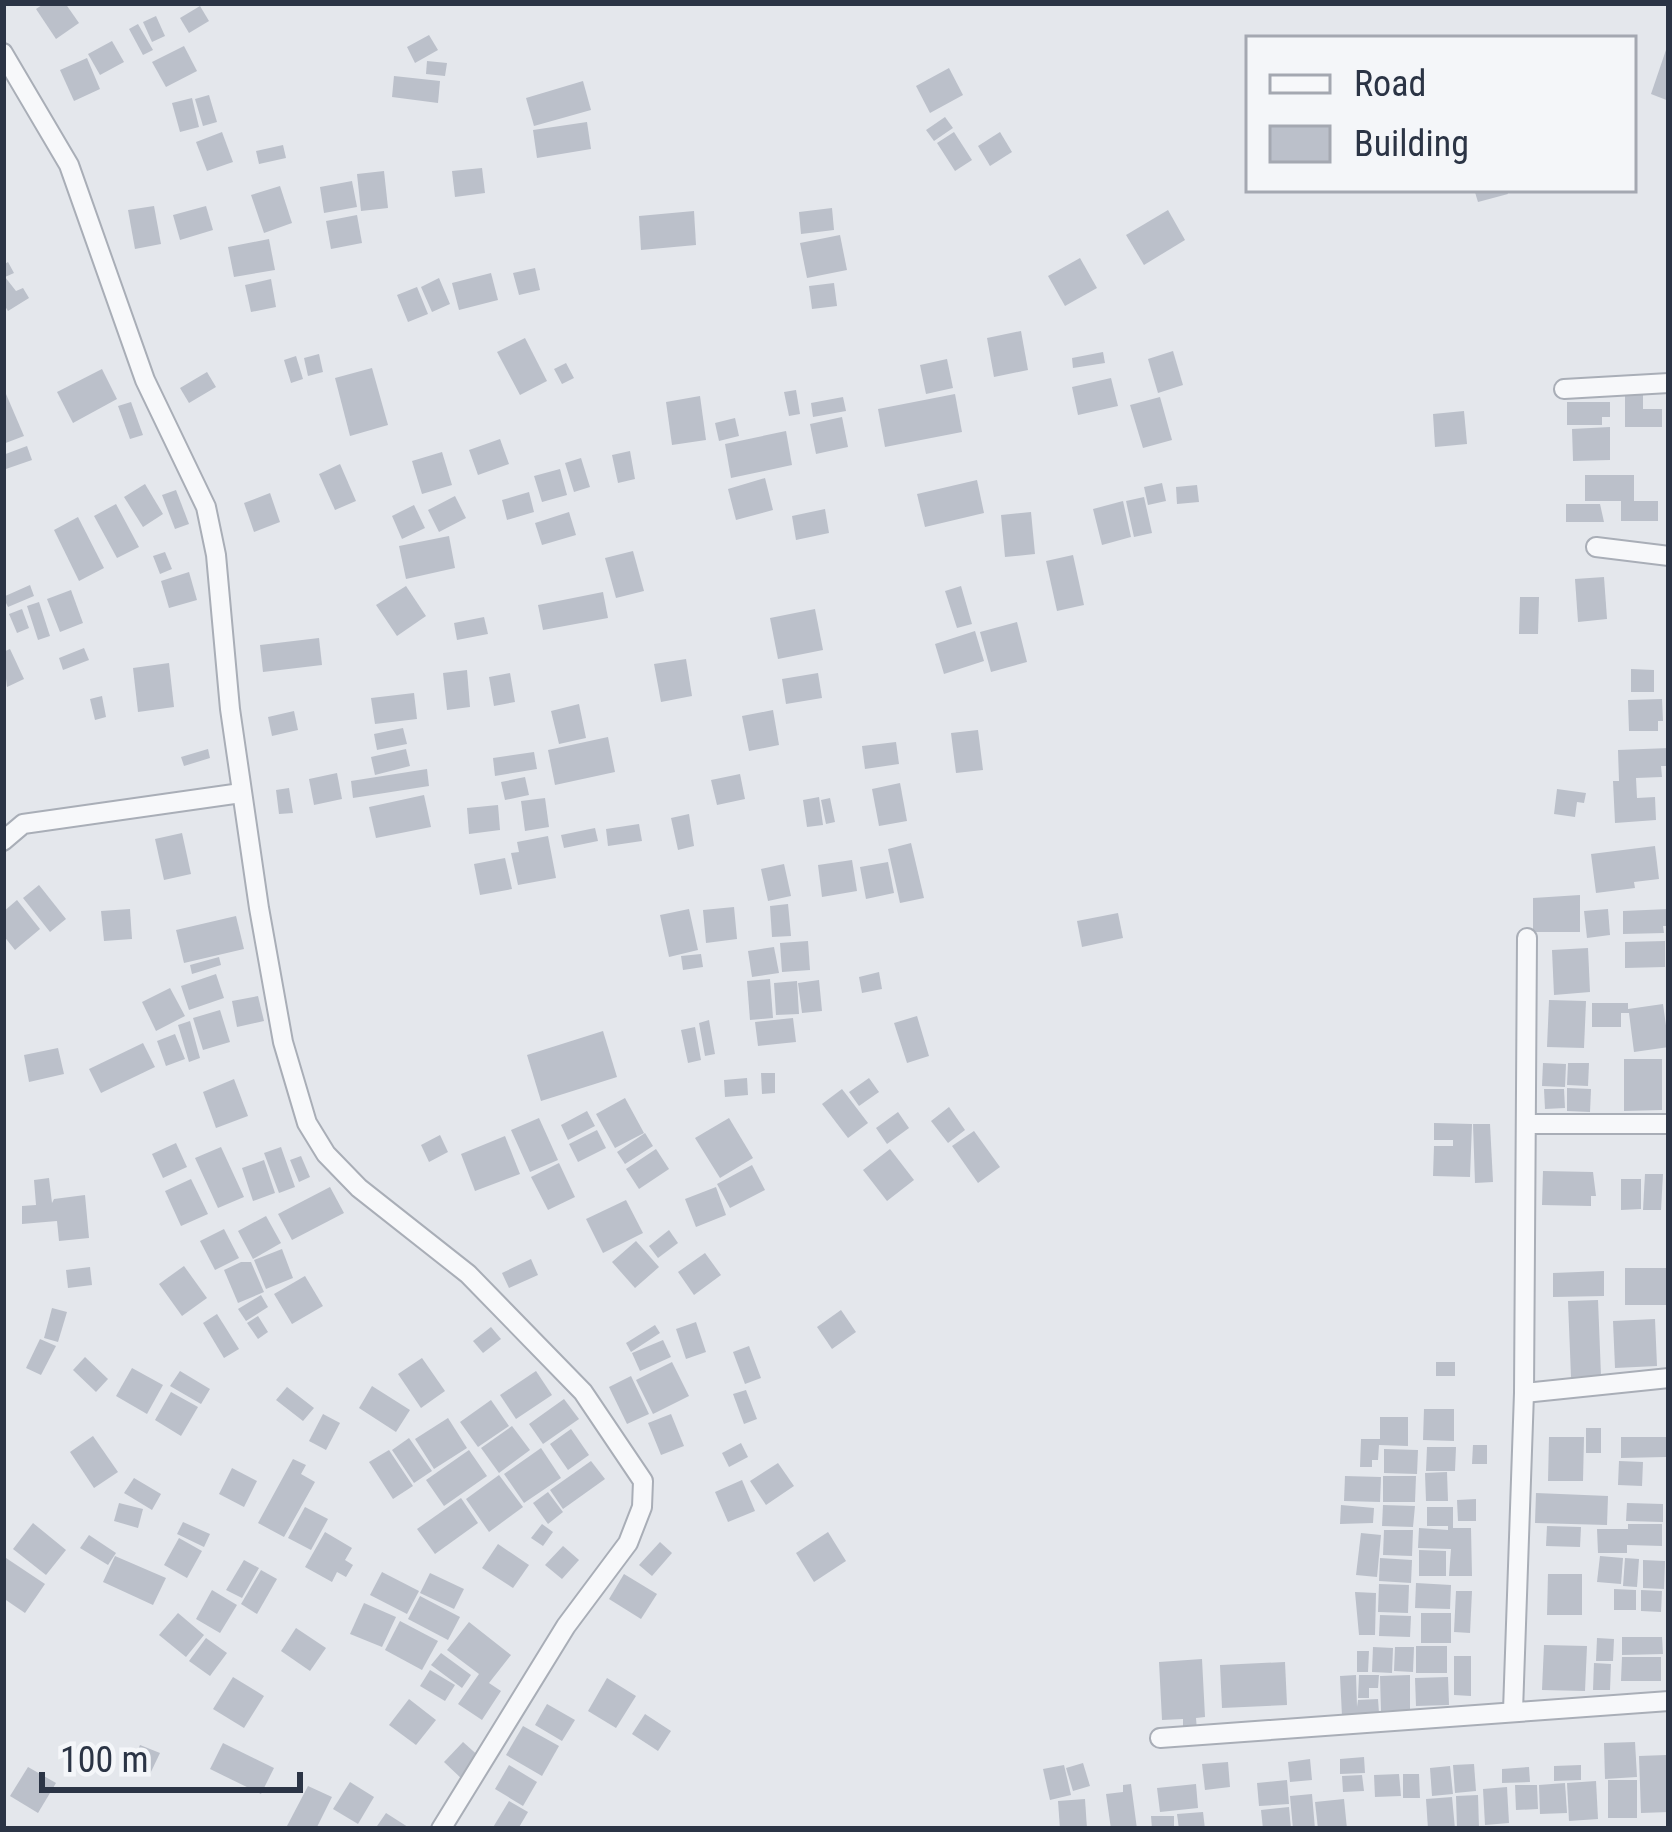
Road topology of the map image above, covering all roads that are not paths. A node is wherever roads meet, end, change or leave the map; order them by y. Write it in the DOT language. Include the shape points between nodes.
graph roads {
  1 [pos="3,53"];
  2 [pos="1669,382"];
  3 [pos="1564,389"];
  4 [pos="1596,548"];
  5 [pos="1669,556"];
  6 [pos="241,794"];
  7 [pos="3,841"];
  8 [pos="1527,938"];
  9 [pos="1527,1124"];
  10 [pos="1669,1124"];
  11 [pos="1669,1378"];
  12 [pos="1524,1393"];
  13 [pos="1669,1701"];
  14 [pos="1514,1711"];
  15 [pos="1160,1738"];
  16 [pos="441,1829"];
  1 -- 6 [label="street" via="69,165 145,380 206,507"];
  2 -- 3 [label="street"];
  4 -- 5 [label="street"];
  6 -- 7 [label="street" via="22,824"];
  6 -- 16 [label="street" via="283,1042 307,1123 359,1188 468,1274 583,1392 643,1481 628,1543 566,1626"];
  8 -- 9 [label="street"];
  9 -- 10 [label="street"];
  9 -- 12 [label="street"];
  11 -- 12 [label="street"];
  12 -- 14 [label="street"];
  13 -- 14 [label="street"];
  14 -- 15 [label="street"];
}
